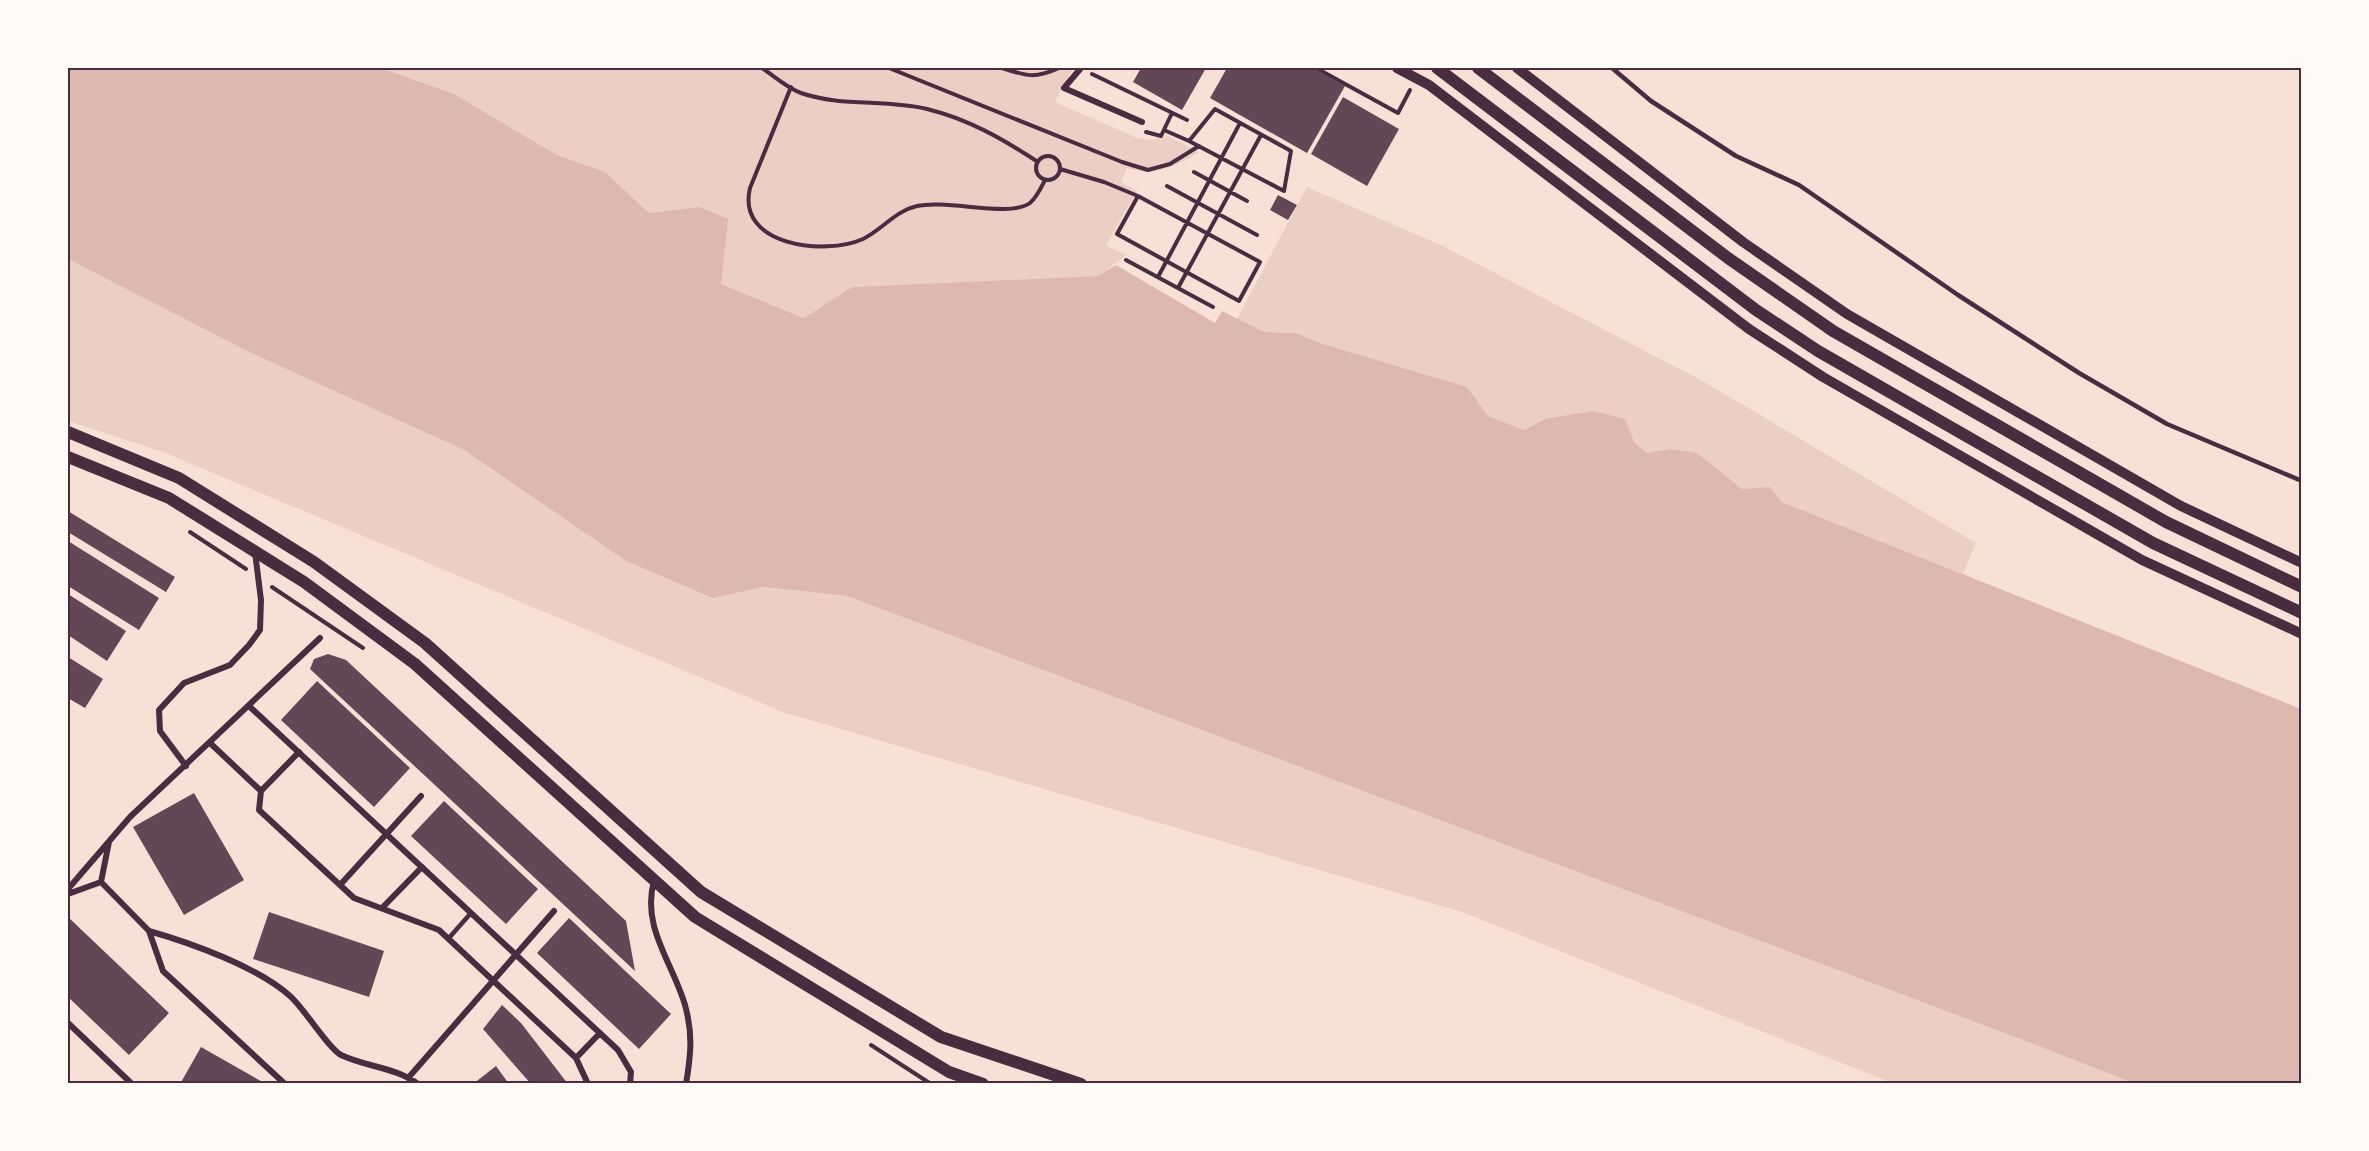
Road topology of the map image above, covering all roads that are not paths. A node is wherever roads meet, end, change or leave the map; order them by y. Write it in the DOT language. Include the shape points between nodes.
graph roads {
  1 [pos="1081,68"];
  2 [pos="1397,68"];
  3 [pos="1437,68"];
  4 [pos="1478,68"];
  5 [pos="1517,68"];
  6 [pos="1612,68"];
  7 [pos="1142,122"];
  8 [pos="68,432"];
  9 [pos="68,457"];
  10 [pos="2301,481"];
  11 [pos="255,552"];
  12 [pos="2301,563"];
  13 [pos="2301,587"];
  14 [pos="2301,613"];
  15 [pos="2301,634"];
  16 [pos="320,638"];
  17 [pos="249,706"];
  18 [pos="210,743"];
  19 [pos="299,752"];
  20 [pos="186,766"];
  21 [pos="261,791"];
  22 [pos="421,796"];
  23 [pos="386,834"];
  24 [pos="109,842"];
  25 [pos="422,867"];
  26 [pos="654,880"];
  27 [pos="101,882"];
  28 [pos="340,885"];
  29 [pos="68,889"];
  30 [pos="68,894"];
  31 [pos="382,908"];
  32 [pos="554,911"];
  33 [pos="471,913"];
  34 [pos="149,932"];
  35 [pos="448,939"];
  36 [pos="516,955"];
  37 [pos="493,981"];
  38 [pos="68,1023"];
  39 [pos="600,1033"];
  40 [pos="576,1058"];
  41 [pos="409,1077"];
  42 [pos="969,1081"];
  43 [pos="132,1083"];
  44 [pos="285,1083"];
  45 [pos="418,1083"];
  46 [pos="588,1083"];
  47 [pos="630,1083"];
  48 [pos="686,1083"];
  49 [pos="983,1083"];
  50 [pos="1081,1083"];
  1 -- 7 [label="street" via="1064,88"];
  2 -- 15 [label="street" via="1429,85 1749,329 1823,377 2142,560"];
  3 -- 14 [label="main road" via="1756,309 1818,351 2153,543"];
  4 -- 13 [label="main road" via="1728,258 1833,331 2166,522"];
  5 -- 12 [label="street" via="1743,242 1847,314 2181,506"];
  6 -- 10 [label="lane" via="1661,107 1736,156 1799,185 2079,373 2167,424"];
  8 -- 50 [label="main road" via="179,478 314,562 425,643 701,892 941,1037"];
  9 -- 11 [label="main road" via="170,498"];
  11 -- 20 [label="street" via="260,630 230,665 184,683 159,710 160,731"];
  11 -- 26 [label="main road" via="304,582 415,664"];
  16 -- 17 [label="street"];
  17 -- 18 [label="street"];
  17 -- 19 [label="street"];
  18 -- 20 [label="street"];
  18 -- 21 [label="street"];
  19 -- 21 [label="street"];
  19 -- 23 [label="street"];
  20 -- 24 [label="street" via="130,817"];
  21 -- 28 [label="street" via="259,810"];
  22 -- 23 [label="street"];
  23 -- 25 [label="street"];
  23 -- 28 [label="street"];
  24 -- 27 [label="street"];
  24 -- 29 [label="street"];
  25 -- 31 [label="street"];
  25 -- 33 [label="street"];
  26 -- 42 [label="main road" via="695,917"];
  26 -- 48 [label="street" via="650,896 658,945 685,1004 692,1047"];
  27 -- 30 [label="street"];
  27 -- 34 [label="street"];
  28 -- 31 [label="street" via="354,898"];
  31 -- 35 [label="street" via="439,930"];
  32 -- 36 [label="street"];
  33 -- 35 [label="lane"];
  33 -- 36 [label="street"];
  34 -- 41 [label="street" via="189,942 262,977 290,996 339,1054"];
  34 -- 44 [label="street" via="163,971"];
  35 -- 37 [label="street"];
  36 -- 37 [label="street"];
  36 -- 39 [label="street"];
  37 -- 40 [label="street"];
  37 -- 41 [label="street"];
  38 -- 43 [label="street"];
  39 -- 40 [label="street"];
  39 -- 47 [label="street" via="618,1050 631,1072"];
  40 -- 46 [label="street"];
  41 -- 45 [label="street"];
  42 -- 49 [label="main road"];
}
